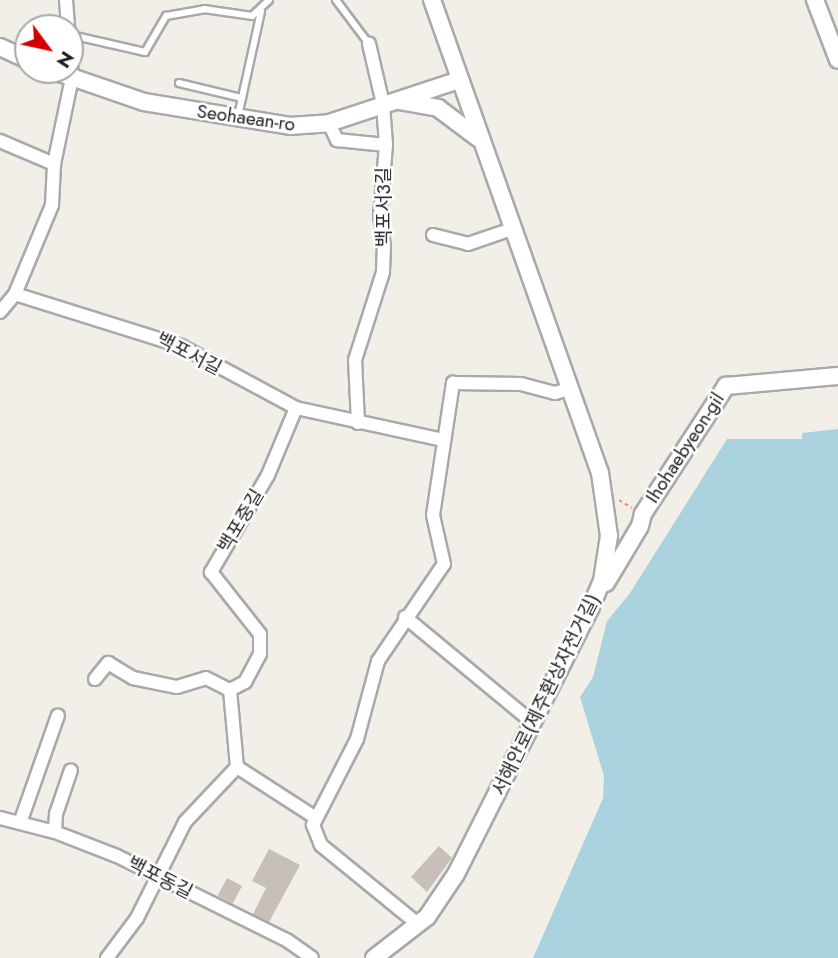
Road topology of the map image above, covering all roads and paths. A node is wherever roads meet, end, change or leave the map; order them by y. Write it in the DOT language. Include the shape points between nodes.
graph roads {
  1 [pos="269,0"];
  2 [pos="336,0"];
  3 [pos="432,0"];
  4 [pos="815,0"];
  5 [pos="261,11"];
  6 [pos="84,38"];
  7 [pos="369,44"];
  8 [pos="838,60"];
  9 [pos="459,79"];
  10 [pos="84,82"];
  11 [pos="179,83"];
  12 [pos="71,84"];
  13 [pos="242,98"];
  14 [pos="388,102"];
  15 [pos="238,118"];
  16 [pos="329,123"];
  17 [pos="0,141"];
  18 [pos="481,141"];
  19 [pos="386,145"];
  20 [pos="54,164"];
  21 [pos="512,229"];
  22 [pos="433,235"];
  23 [pos="15,293"];
  24 [pos="0,312"];
  25 [pos="838,376"];
  26 [pos="568,389"];
  27 [pos="296,408"];
  28 [pos="358,423"];
  29 [pos="443,440"];
  30 [pos="643,514"];
  31 [pos="609,531"];
  32 [pos="590,609"];
  33 [pos="405,617"];
  34 [pos="95,679"];
  35 [pos="230,690"];
  36 [pos="58,715"];
  37 [pos="533,722"];
  38 [pos="237,767"];
  39 [pos="71,770"];
  40 [pos="0,818"];
  41 [pos="316,818"];
  42 [pos="20,823"];
  43 [pos="55,832"];
  44 [pos="157,876"];
  45 [pos="419,925"];
  46 [pos="107,958"];
  47 [pos="312,958"];
  48 [pos="374,958"];
  1 -- 5 [label="lane"];
  2 -- 7 [label="lane, 백포서3길"];
  3 -- 9 [label="street, 서해안로(제주환상자전거길)"];
  4 -- 8 [label="street"];
  5 -- 6 [label="lane" via="242,16 204,9 166,16 145,52"];
  5 -- 13 [label="lane"];
  7 -- 14 [label="street, 백포서3길"];
  9 -- 14 [label="street, Seohaean-ro"];
  9 -- 18 [label="street, 서해안로(제주환상자전거길)"];
  10 -- 15 [label="street, Seohaean-ro" via="144,102"];
  11 -- 13 [label="lane"];
  12 -- 20 [label="street"];
  13 -- 15 [label="lane"];
  14 -- 16 [label="street, Seohaean-ro"];
  14 -- 18 [label="street" via="438,108"];
  14 -- 19 [label="street, 백포서3길"];
  15 -- 16 [label="street, Seohaean-ro" via="290,126"];
  16 -- 19 [label="street" via="337,140"];
  17 -- 20 [label="street"];
  18 -- 21 [label="street, 서해안로(제주환상자전거길)"];
  19 -- 28 [label="street, 백포서3길" via="381,187 383,272 355,360"];
  20 -- 23 [label="street" via="52,205"];
  21 -- 22 [label="street" via="468,244"];
  21 -- 26 [label="street, 서해안로(제주환상자전거길)"];
  23 -- 24 [label="street"];
  23 -- 27 [label="street, 백포서길" via="181,346"];
  25 -- 30 [label="street, Ihohaebyeon-gil" via="726,386"];
  26 -- 29 [label="street" via="555,393 503,382 453,383"];
  26 -- 31 [label="street, 서해안로(제주환상자전거길)" via="600,473"];
  27 -- 28 [label="street, 백포서길"];
  27 -- 35 [label="street, 백포중길" via="268,475 211,572 260,634 260,654 245,682"];
  28 -- 29 [label="street, 백포서길"];
  29 -- 33 [label="street" via="433,515 445,559"];
  30 -- 31 [label="street" via="624,530"];
  30 -- 32 [label="street, Ihohaebyeon-gil"];
  31 -- 32 [label="street, 서해안로(제주환상자전거길)" via="604,573"];
  32 -- 37 [label="street, 서해안로(제주환상자전거길)"];
  33 -- 37 [label="street"];
  33 -- 41 [label="street" via="374,671 357,739"];
  34 -- 35 [label="street" via="108,663 133,678 177,687 206,678"];
  35 -- 38 [label="street"];
  36 -- 42 [label="street"];
  37 -- 45 [label="street, 서해안로(제주환상자전거길)" via="452,881"];
  38 -- 41 [label="street"];
  38 -- 44 [label="street" via="185,822"];
  39 -- 43 [label="street" via="56,814"];
  40 -- 42 [label="street, 백포동길"];
  41 -- 45 [label="street" via="313,833 321,845"];
  42 -- 43 [label="street, 백포동길"];
  43 -- 44 [label="street, 백포동길"];
  44 -- 46 [label="street" via="137,918"];
  44 -- 47 [label="street, 백포동길"];
  45 -- 48 [label="street, 서해안로(제주환상자전거길)"];
}
